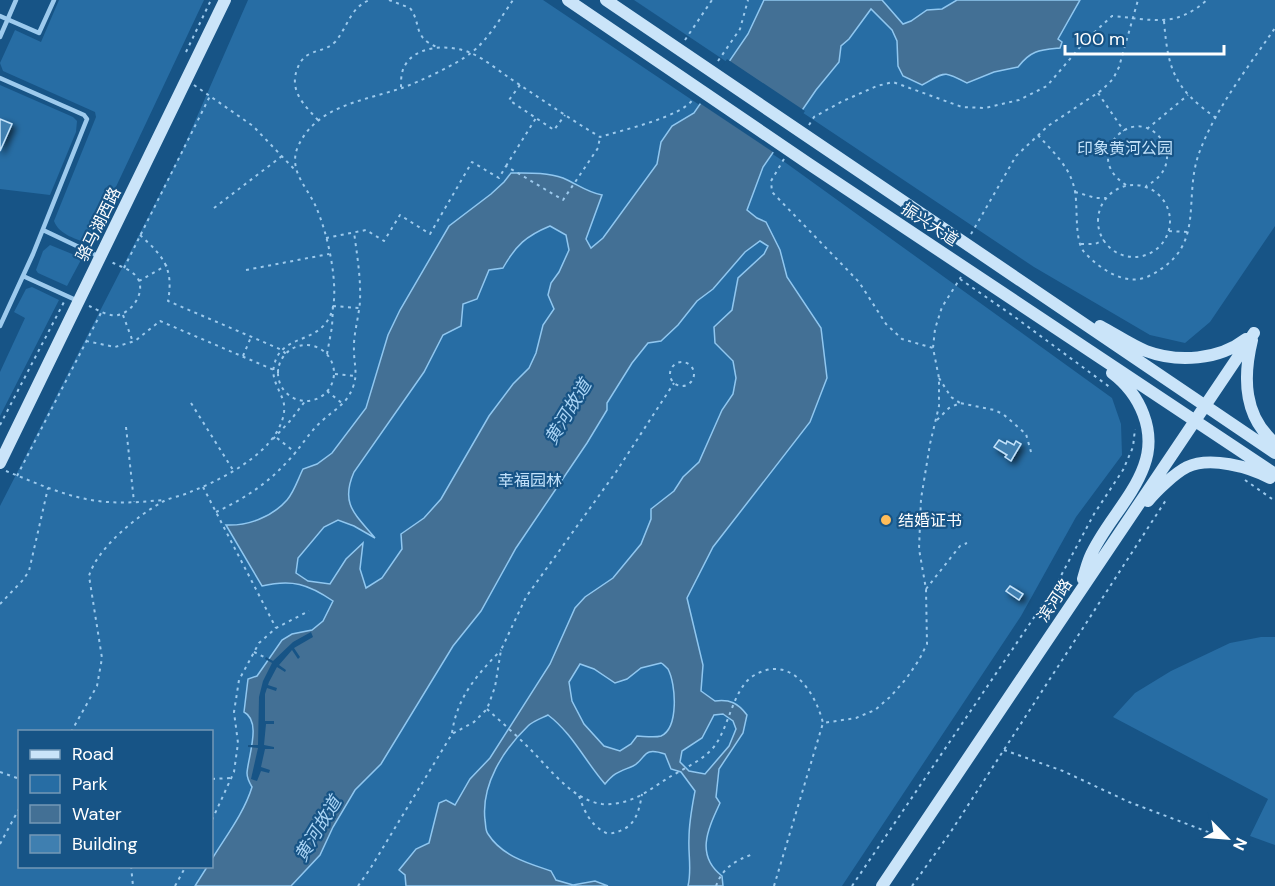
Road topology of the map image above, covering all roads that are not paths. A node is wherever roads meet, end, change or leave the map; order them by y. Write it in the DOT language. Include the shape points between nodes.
graph roads {
  1 [pos="16,0"];
  2 [pos="54,0"];
  3 [pos="225,0"];
  4 [pos="568,0"];
  5 [pos="606,0"];
  6 [pos="0,16"];
  7 [pos="8,19"];
  8 [pos="0,37"];
  9 [pos="0,78"];
  10 [pos="43,230"];
  11 [pos="100,257"];
  12 [pos="23,276"];
  13 [pos="1038,292"];
  14 [pos="78,302"];
  15 [pos="1043,319"];
  16 [pos="0,326"];
  17 [pos="1254,333"];
  18 [pos="1205,405"];
  19 [pos="1196,419"];
  20 [pos="1275,443"];
  21 [pos="1275,453"];
  22 [pos="0,463"];
  23 [pos="1275,474"];
  24 [pos="1275,480"];
  25 [pos="1077,596"];
  26 [pos="882,886"];
  1 -- 7 [label="lane"];
  2 -- 7 [label="lane" via="39,33"];
  3 -- 11 [label="main road, 骆马湖西路"];
  4 -- 15 [label="main road, 振兴大道" via="963,274"];
  5 -- 13 [label="main road, 振兴大道"];
  6 -- 7 [label="lane"];
  7 -- 8 [label="lane"];
  9 -- 10 [label="lane" via="87,119"];
  10 -- 11 [label="lane"];
  10 -- 12 [label="lane"];
  11 -- 14 [label="main road, 骆马湖西路"];
  12 -- 14 [label="lane"];
  12 -- 16 [label="lane"];
  13 -- 17 [label="main road" via="1146,351 1163,356 1217,354 1234,348"];
  13 -- 18 [label="main road, 振兴大道"];
  14 -- 22 [label="main road, 骆马湖西路"];
  15 -- 19 [label="main road, 振兴大道"];
  15 -- 25 [label="main road" via="1125,382 1147,421 1145,465 1091,556"];
  17 -- 18 [label="main road, 滨河路"];
  17 -- 20 [label="main road" via="1247,362 1248,397 1264,434"];
  18 -- 19 [label="main road, 滨河路"];
  18 -- 21 [label="main road, 振兴大道"];
  19 -- 23 [label="main road, 振兴大道"];
  19 -- 25 [label="main road, 滨河路"];
  24 -- 25 [label="main road" via="1232,464 1188,466 1155,493"];
  25 -- 26 [label="main road, 滨河路"];
}
